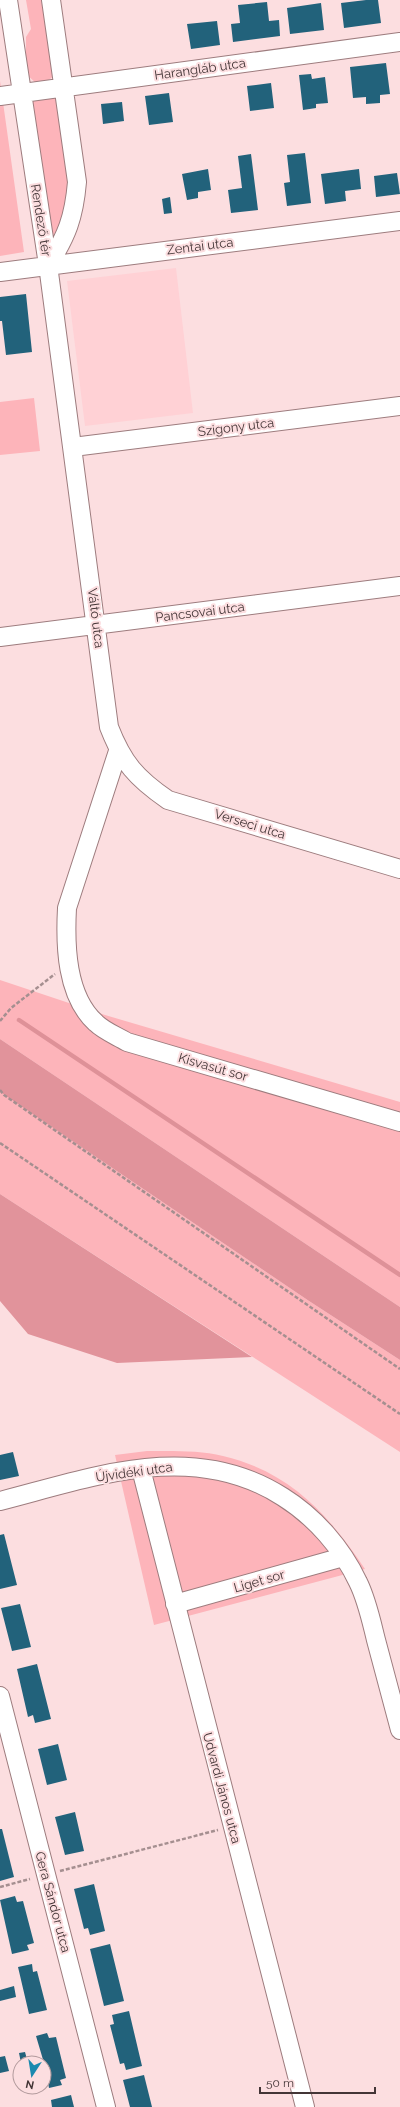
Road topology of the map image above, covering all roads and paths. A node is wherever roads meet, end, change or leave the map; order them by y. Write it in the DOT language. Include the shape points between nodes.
graph roads {
  1 [pos="8,0"];
  2 [pos="51,0"];
  3 [pos="400,42"];
  4 [pos="65,88"];
  5 [pos="21,93"];
  6 [pos="0,96"];
  7 [pos="400,221"];
  8 [pos="48,265"];
  9 [pos="0,272"];
  10 [pos="400,406"];
  11 [pos="73,448"];
  12 [pos="400,586"];
  13 [pos="97,625"];
  14 [pos="0,637"];
  15 [pos="118,751"];
  16 [pos="400,869"];
  17 [pos="69,962"];
  18 [pos="0,1022"];
  19 [pos="0,1090"];
  20 [pos="400,1122"];
  21 [pos="0,1143"];
  22 [pos="400,1369"];
  23 [pos="400,1414"];
  24 [pos="140,1469"];
  25 [pos="0,1501"];
  26 [pos="343,1557"];
  27 [pos="175,1604"];
  28 [pos="0,1696"];
  29 [pos="400,1730"];
  30 [pos="232,1827"];
  31 [pos="45,1875"];
  32 [pos="0,1887"];
  33 [pos="106,2107"];
  34 [pos="305,2107"];
  1 -- 5 [label="street, Rendező tér"];
  2 -- 4 [label="street, Rendező tér"];
  3 -- 4 [label="street, Harangláb utca"];
  4 -- 5 [label="street, Harangláb utca"];
  4 -- 8 [label="street, Rendező tér" via="77,182 75,205 64,242"];
  5 -- 6 [label="street, Harangláb utca"];
  5 -- 8 [label="street, Rendező tér"];
  7 -- 8 [label="street, Zentai utca"];
  8 -- 9 [label="street, Zentai utca"];
  8 -- 11 [label="street, Váltó utca"];
  10 -- 11 [label="street, Szigony utca"];
  11 -- 13 [label="street, Váltó utca"];
  12 -- 13 [label="street, Pancsovai utca"];
  13 -- 14 [label="street, Pancsovai utca"];
  13 -- 15 [label="street, Váltó utca" via="109,727"];
  15 -- 16 [label="street, Verseci utca" via="133,771 168,800"];
  15 -- 17 [label="street" via="67,908"];
  17 -- 18 [label="path" via="11,1008"];
  17 -- 20 [label="street, Kisvasút sor" via="74,988 83,1009 96,1024 127,1042"];
  19 -- 22 [label="path"];
  21 -- 23 [label="path"];
  24 -- 25 [label="street, Újvidéki utca" via="107,1473"];
  24 -- 26 [label="street, Újvidéki utca" via="180,1465 200,1467 220,1470 258,1482 292,1502 306,1514 332,1541"];
  24 -- 27 [label="street, Udvardi János utca"];
  26 -- 27 [label="street, Liget sor"];
  26 -- 29 [label="street, Újvidéki utca" via="358,1582 367,1605"];
  27 -- 30 [label="street, Udvardi János utca"];
  28 -- 31 [label="street, Gera Sándor utca"];
  30 -- 31 [label="path"];
  30 -- 34 [label="street, Udvardi János utca"];
  31 -- 32 [label="path"];
  31 -- 33 [label="street, Gera Sándor utca"];
}
